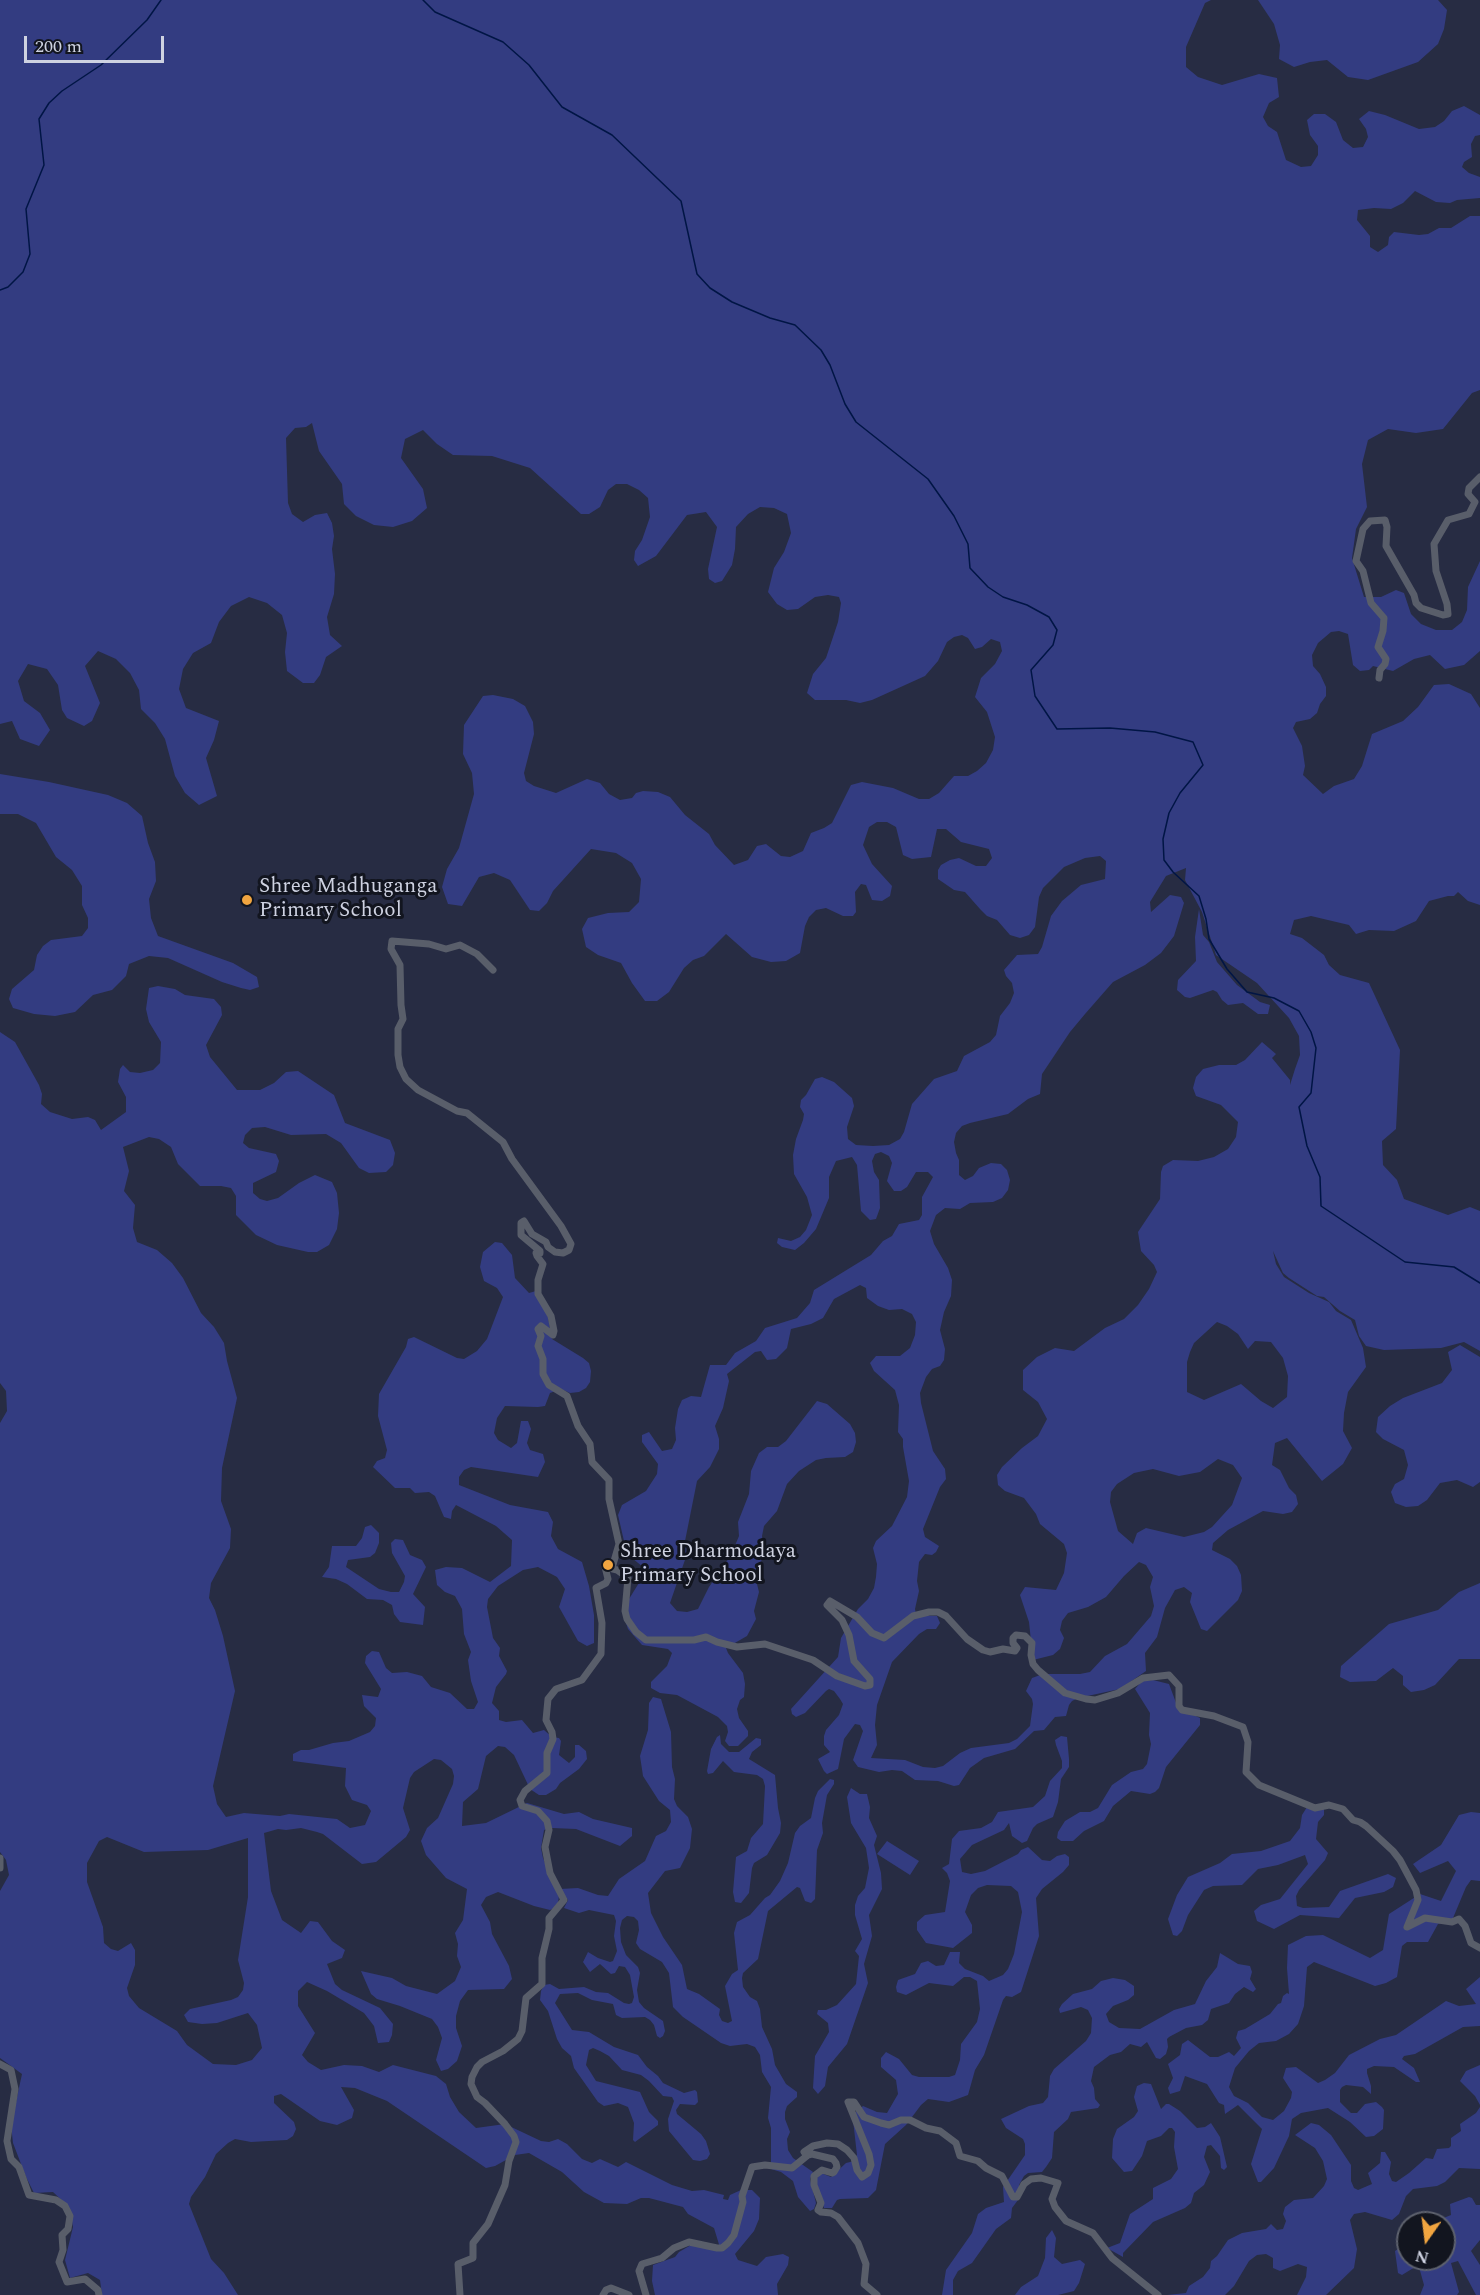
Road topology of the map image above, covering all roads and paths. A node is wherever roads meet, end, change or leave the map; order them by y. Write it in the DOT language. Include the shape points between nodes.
graph roads {
  1 [pos="1480,477"];
  2 [pos="1379,678"];
  3 [pos="493,970"];
  4 [pos="612,1568"];
  5 [pos="0,1858"];
  6 [pos="0,1868"];
  7 [pos="1480,1948"];
  8 [pos="0,2064"];
  9 [pos="807,2156"];
  10 [pos="99,2295"];
  11 [pos="459,2295"];
  12 [pos="603,2295"];
  13 [pos="629,2295"];
  14 [pos="646,2295"];
  15 [pos="877,2295"];
  16 [pos="1158,2295"];
  1 -- 2 [label="street" via="1469,488 1468,494 1475,502 1469,514 1448,520 1434,544 1436,571 1448,614 1420,608 1416,603 1386,546 1385,520 1370,521 1363,529 1356,561 1363,571 1371,603 1384,618 1378,646 1386,659"];
  3 -- 4 [label="street" via="477,954 460,945 446,949 392,941 391,949 400,965 400,1067 418,1090 467,1113 503,1143 571,1245 563,1253 555,1252 532,1234 524,1221 521,1223 521,1235 540,1251 536,1253 543,1264 538,1294 554,1331 553,1335 541,1326 538,1329 543,1374 549,1385 567,1396 578,1426 590,1444 592,1462 609,1480 619,1544"];
  4 -- 7 [label="street" via="628,1578 627,1619 646,1640 706,1637 737,1647 765,1644 813,1660 837,1676 865,1686 870,1685 870,1679 854,1661 849,1635 828,1605 830,1601 884,1638 913,1616 929,1612 946,1616 968,1639 990,1652 1015,1651 1013,1638 1020,1634 1032,1643 1033,1664 1044,1676 1065,1693 1086,1699 1118,1693 1143,1678 1169,1675 1179,1686 1182,1710 1243,1727 1248,1742 1246,1772 1259,1785 1306,1806 1343,1809 1393,1851 1418,1900 1407,1927 1425,1918 1452,1922 1459,1919 1471,1943"];
  4 -- 11 [label="street" via="605,1567 608,1579 596,1588 602,1623 601,1654 582,1680 556,1689 548,1699 546,1719 553,1739 547,1753 547,1773 520,1800 522,1806 538,1811 547,1821 545,1846 550,1873 564,1900 549,1918 542,1984 526,1998 518,2039 482,2062 472,2077 477,2097 505,2124 516,2142 505,2186 488,2224 473,2243 473,2258 458,2264"];
  5 -- 6 [label="street"];
  8 -- 10 [label="street" via="11,2070 15,2089 7,2141 11,2159 19,2167 29,2195 56,2200 65,2206 70,2216 68,2229 62,2235 59,2262 67,2282 85,2278"];
  9 -- 14 [label="street" via="792,2168 752,2167 734,2235 728,2243 717,2248 688,2242 662,2258 642,2264 639,2271"];
  9 -- 15 [label="street" via="828,2157 836,2163 834,2172 822,2170 814,2176 821,2203 818,2210 831,2212 848,2228 866,2264 864,2284"];
  9 -- 16 [label="street" via="804,2152 813,2146 837,2144 854,2158 862,2177 868,2173 869,2154 848,2102 854,2102 864,2116 881,2123 910,2120 940,2131 956,2143 960,2156 978,2161 1002,2176 1013,2197 1030,2179 1058,2183 1053,2199 1066,2221 1093,2233 1112,2258"];
  12 -- 13 [label="street" via="611,2288"];
}
